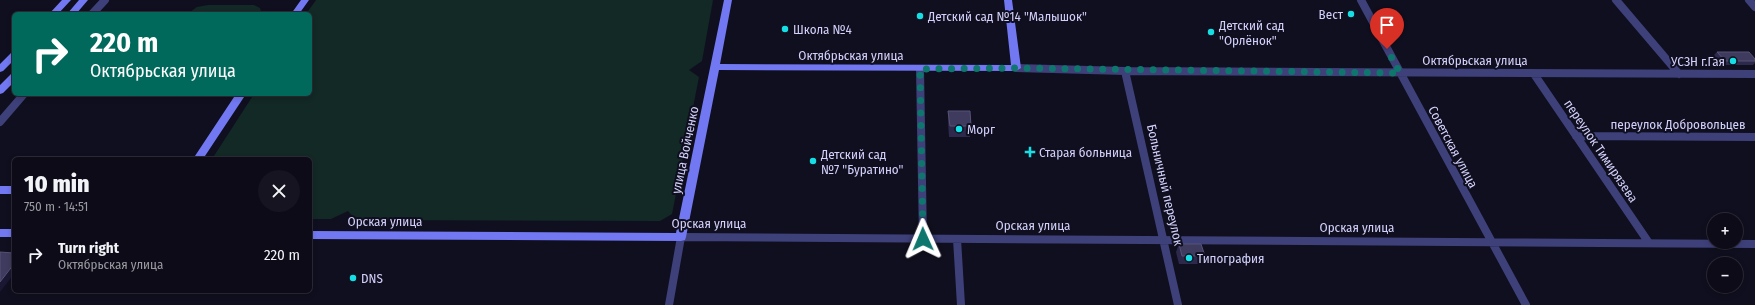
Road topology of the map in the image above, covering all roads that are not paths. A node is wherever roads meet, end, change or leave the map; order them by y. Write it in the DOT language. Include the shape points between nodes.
graph roads {
  1 [pos="67,0"];
  2 [pos="84,0"];
  3 [pos="105,0"];
  4 [pos="305,0"];
  5 [pos="728,0"];
  6 [pos="1008,0"];
  7 [pos="1360,0"];
  8 [pos="1616,0"];
  9 [pos="1749,0"];
  10 [pos="1755,6"];
  11 [pos="56,12"];
  12 [pos="73,12"];
  13 [pos="94,12"];
  14 [pos="296,12"];
  15 [pos="12,57"];
  16 [pos="715,67"];
  17 [pos="1016,68"];
  18 [pos="0,69"];
  19 [pos="920,69"];
  20 [pos="1126,71"];
  21 [pos="1400,73"];
  22 [pos="1534,74"];
  23 [pos="1679,74"];
  24 [pos="1753,76"];
  25 [pos="12,78"];
  26 [pos="0,91"];
  27 [pos="22,96"];
  28 [pos="241,96"];
  29 [pos="0,122"];
  30 [pos="1576,136"];
  31 [pos="1755,137"];
  32 [pos="199,157"];
  33 [pos="0,190"];
  34 [pos="12,190"];
  35 [pos="0,233"];
  36 [pos="12,233"];
  37 [pos="312,235"];
  38 [pos="681,237"];
  39 [pos="923,239"];
  40 [pos="957,239"];
  41 [pos="1164,240"];
  42 [pos="1493,242"];
  43 [pos="1649,243"];
  44 [pos="1755,244"];
  45 [pos="669,305"];
  46 [pos="961,305"];
  47 [pos="1178,305"];
  48 [pos="1526,305"];
  1 -- 11 [label="street"];
  2 -- 12 [label="street"];
  3 -- 13 [label="street"];
  4 -- 14 [label="street"];
  5 -- 16 [label="street, улица Войченко"];
  6 -- 17 [label="street"];
  7 -- 21 [label="street, Советская улица"];
  8 -- 23 [label="street"];
  9 -- 10 [label="street"];
  15 -- 18 [label="street"];
  16 -- 19 [label="street, Октябрьская улица"];
  16 -- 38 [label="street, улица Войченко"];
  17 -- 19 [label="street, Октябрьская улица"];
  17 -- 20 [label="street, Октябрьская улица"];
  19 -- 39 [label="street"];
  20 -- 21 [label="street, Октябрьская улица"];
  20 -- 41 [label="street, Больничный переулок"];
  21 -- 22 [label="street, Октябрьская улица"];
  21 -- 42 [label="street, Советская улица"];
  22 -- 23 [label="street, Октябрьская улица"];
  22 -- 30 [label="street, переулок Тимирязева"];
  23 -- 24 [label="street, Октябрьская улица"];
  25 -- 26 [label="street"];
  27 -- 29 [label="street"];
  28 -- 32 [label="street"];
  30 -- 31 [label="street, переулок Добровольцев"];
  30 -- 43 [label="street, переулок Тимирязева"];
  33 -- 34 [label="street"];
  35 -- 36 [label="street"];
  37 -- 38 [label="street, Орская улица"];
  38 -- 39 [label="street, Орская улица"];
  38 -- 45 [label="street, улица Войченко"];
  39 -- 40 [label="street, Орская улица"];
  40 -- 41 [label="street, Орская улица"];
  40 -- 46 [label="street"];
  41 -- 42 [label="street, Орская улица"];
  41 -- 47 [label="street, Больничный переулок"];
  42 -- 43 [label="street, Орская улица"];
  42 -- 48 [label="street, Советская улица"];
  43 -- 44 [label="street, Орская улица"];
}
